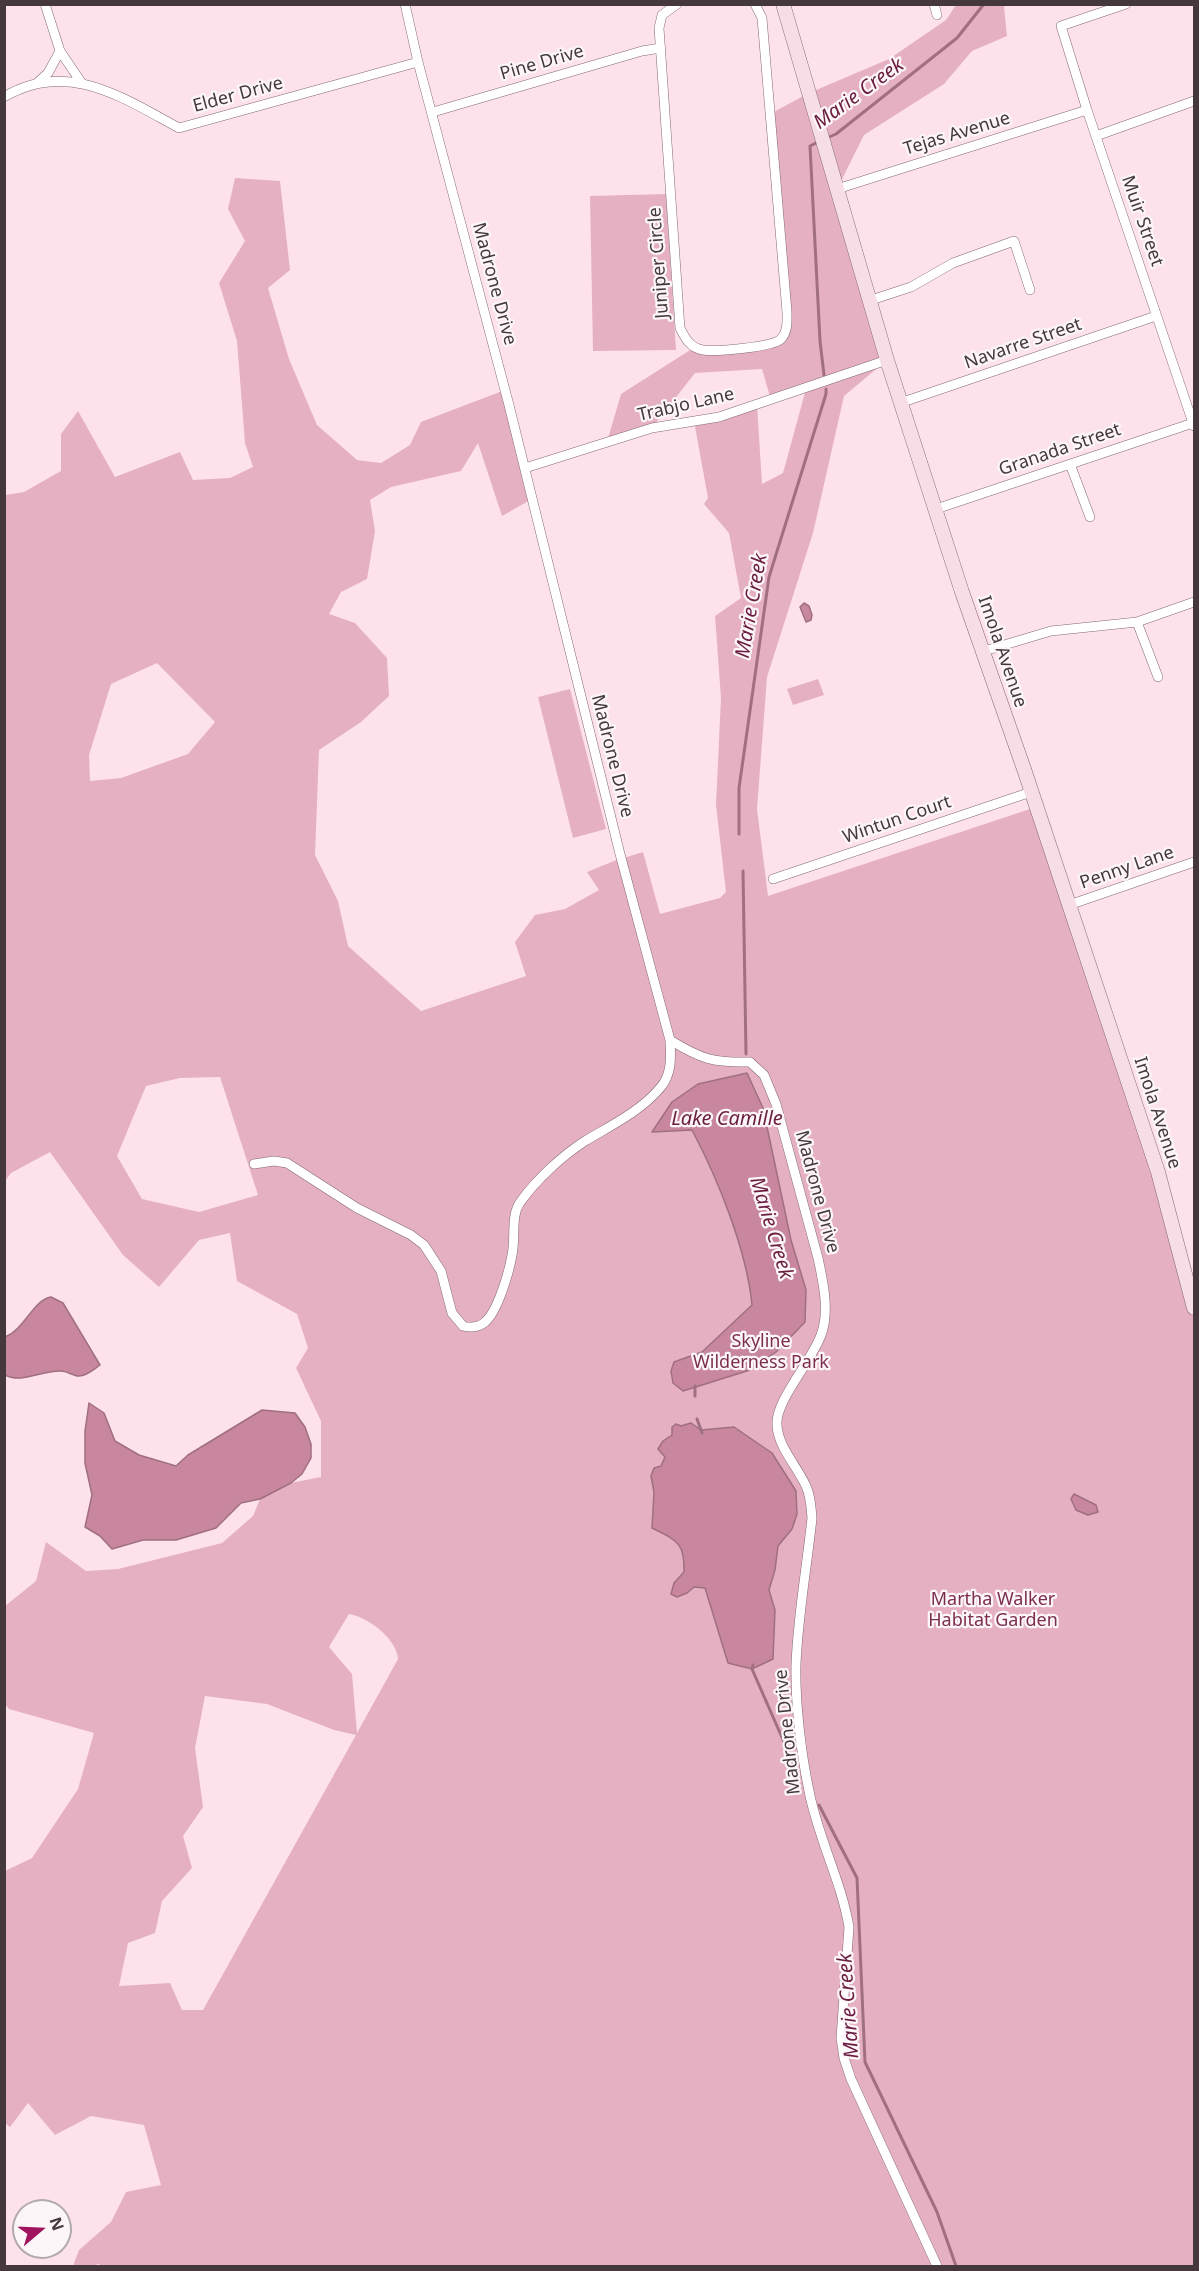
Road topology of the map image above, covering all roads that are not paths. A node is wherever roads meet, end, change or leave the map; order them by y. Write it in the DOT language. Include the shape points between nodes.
graph roads {
  1 [pos="45,4"];
  2 [pos="405,4"];
  3 [pos="677,4"];
  4 [pos="755,4"];
  5 [pos="783,4"];
  6 [pos="934,4"];
  7 [pos="1125,4"];
  8 [pos="937,15"];
  9 [pos="661,48"];
  10 [pos="60,51"];
  11 [pos="418,62"];
  12 [pos="81,82"];
  13 [pos="36,83"];
  14 [pos="4,97"];
  15 [pos="1194,101"];
  16 [pos="1087,110"];
  17 [pos="433,112"];
  18 [pos="1096,136"];
  19 [pos="837,189"];
  20 [pos="1030,290"];
  21 [pos="868,301"];
  22 [pos="1156,316"];
  23 [pos="887,360"];
  24 [pos="900,403"];
  25 [pos="1194,424"];
  26 [pos="1070,464"];
  27 [pos="525,468"];
  28 [pos="936,509"];
  29 [pos="1090,517"];
  30 [pos="1194,602"];
  31 [pos="1137,622"];
  32 [pos="984,651"];
  33 [pos="1158,677"];
  34 [pos="1031,792"];
  35 [pos="1194,862"];
  36 [pos="773,879"];
  37 [pos="1070,905"];
  38 [pos="670,1040"];
  39 [pos="254,1164"];
  40 [pos="1194,1308"];
  41 [pos="937,2266"];
  1 -- 10 [label="street"];
  2 -- 11 [label="street, Madrone Drive"];
  3 -- 9 [label="street, Juniper Circle" via="662,15"];
  4 -- 9 [label="street, Juniper Circle" via="762,18 787,312 787,330 780,341 703,350 686,340 680,328"];
  5 -- 19 [label="street, Imola Avenue"];
  6 -- 8 [label="street"];
  7 -- 16 [label="street, Muir Street" via="1061,26"];
  9 -- 17 [label="street, Pine Drive"];
  10 -- 12 [label="street"];
  10 -- 13 [label="street" via="48,73"];
  11 -- 12 [label="street, Elder Drive" via="179,128 115,94"];
  11 -- 17 [label="street, Madrone Drive"];
  12 -- 13 [label="street, Elder Drive"];
  13 -- 14 [label="street, Elder Drive"];
  15 -- 18 [label="street"];
  16 -- 18 [label="street, Muir Street"];
  16 -- 19 [label="street, Tejas Avenue"];
  17 -- 27 [label="street, Madrone Drive"];
  18 -- 22 [label="street, Muir Street"];
  19 -- 21 [label="street, Imola Avenue"];
  20 -- 21 [label="street" via="1014,241 953,263 911,287"];
  21 -- 23 [label="street, Imola Avenue"];
  22 -- 24 [label="street, Navarre Street"];
  22 -- 25 [label="street, Muir Street"];
  23 -- 24 [label="street, Imola Avenue"];
  23 -- 27 [label="street, Trabjo Lane" via="719,417 652,428"];
  24 -- 28 [label="street, Imola Avenue"];
  25 -- 26 [label="street, Granada Street"];
  26 -- 28 [label="street, Granada Street"];
  26 -- 29 [label="street"];
  27 -- 38 [label="street, Madrone Drive"];
  28 -- 32 [label="street, Imola Avenue"];
  30 -- 31 [label="street"];
  31 -- 32 [label="street" via="1051,631"];
  31 -- 33 [label="street"];
  32 -- 34 [label="street, Imola Avenue"];
  34 -- 36 [label="street, Wintun Court"];
  34 -- 37 [label="street, Imola Avenue"];
  35 -- 37 [label="street, Penny Lane"];
  37 -- 40 [label="street, Imola Avenue" via="1158,1172"];
  38 -- 39 [label="street" via="670,1067 660,1088 582,1143 520,1202 505,1283 486,1322 474,1328 463,1326 456,1319 441,1271 420,1241 357,1208 287,1163"];
  38 -- 41 [label="street, Madrone Drive" via="702,1058 750,1062 764,1075 776,1104 818,1258 825,1318 822,1334 779,1409 776,1424 779,1438 811,1501 796,1663 797,1700 808,1789 849,1927 841,2038 844,2058"];
}
